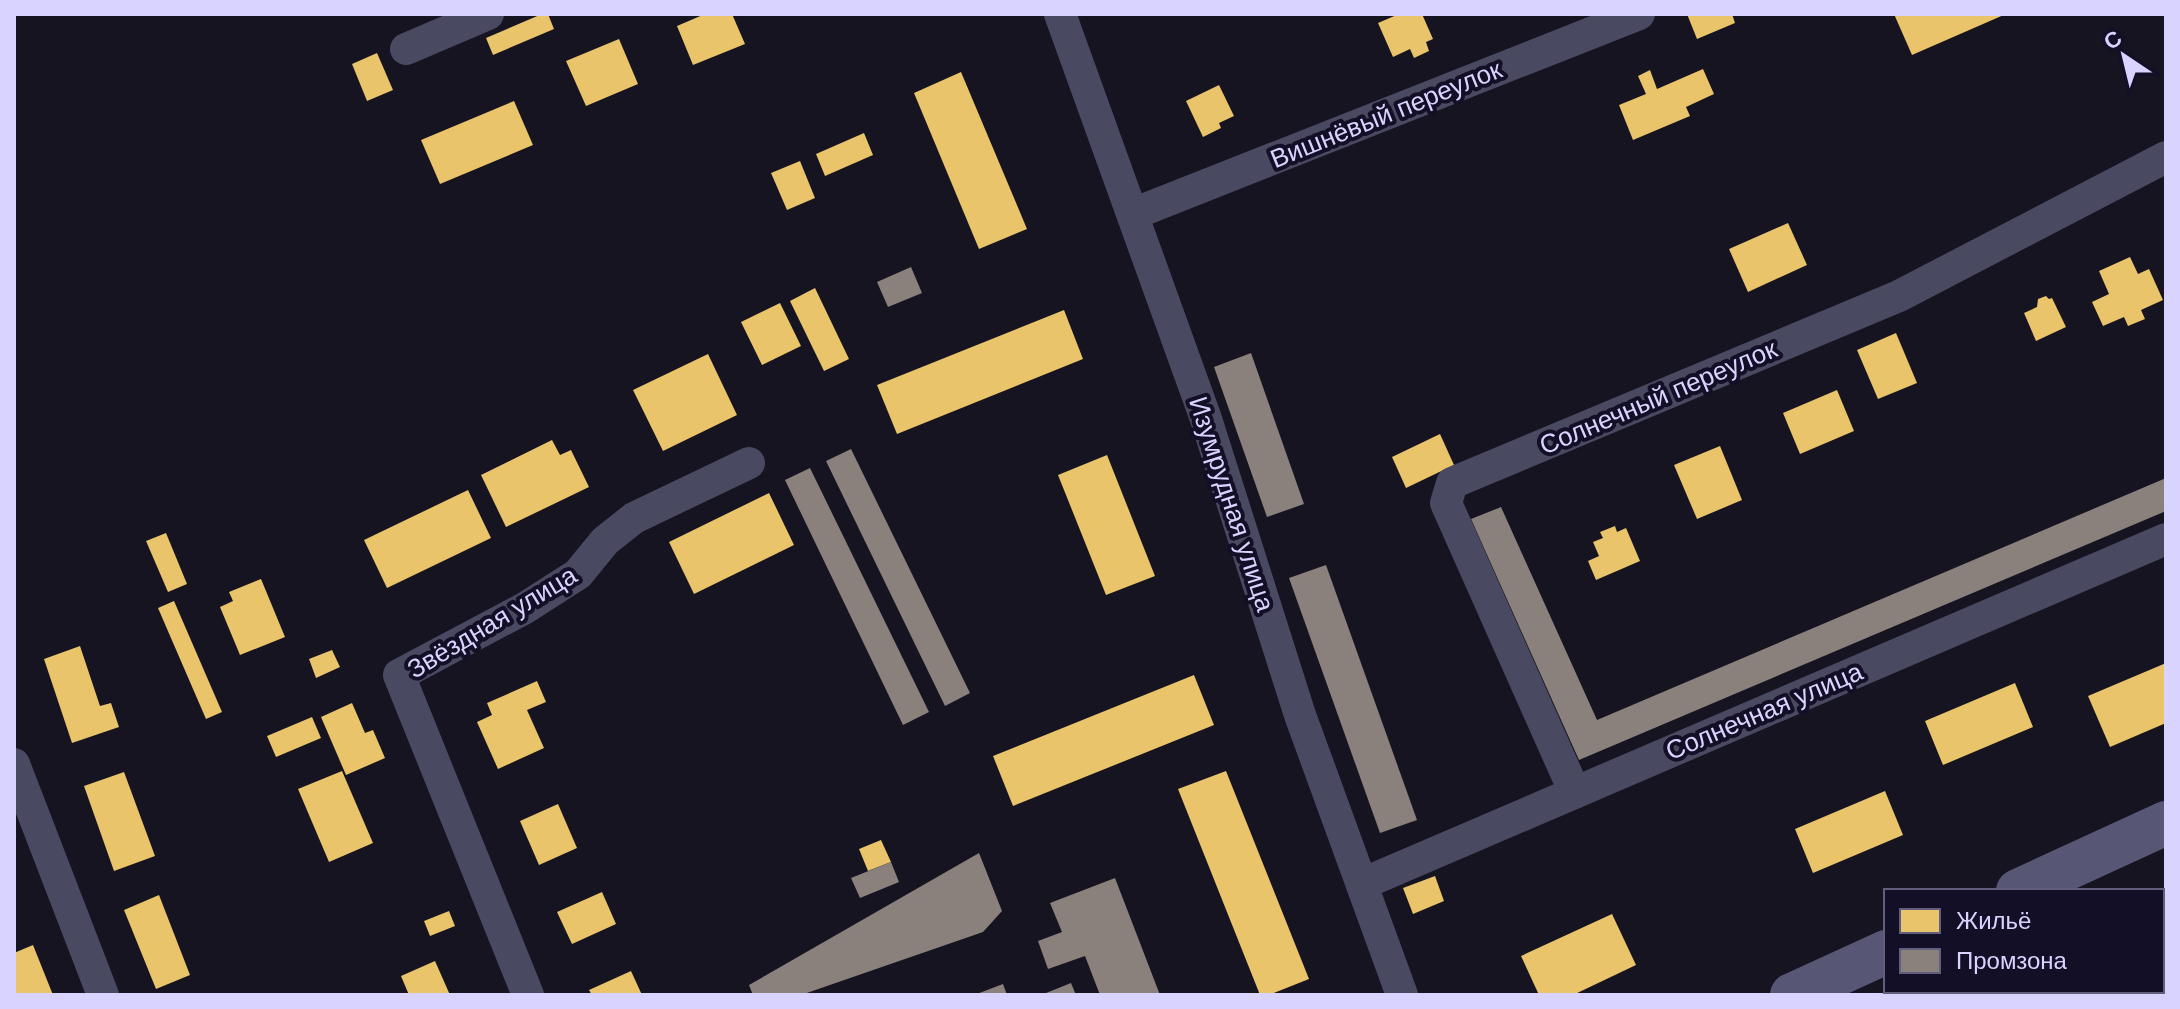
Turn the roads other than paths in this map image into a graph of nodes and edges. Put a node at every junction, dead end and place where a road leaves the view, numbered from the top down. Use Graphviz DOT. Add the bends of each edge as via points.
graph roads {
  1 [pos="488,14"];
  2 [pos="1060,14"];
  3 [pos="1639,14"];
  4 [pos="406,49"];
  5 [pos="2166,157"];
  6 [pos="1133,214"];
  7 [pos="749,463"];
  8 [pos="2166,539"];
  9 [pos="14,764"];
  10 [pos="1575,793"];
  11 [pos="2166,823"];
  12 [pos="1362,884"];
  13 [pos="2022,889"];
  14 [pos="1884,953"];
  15 [pos="103,995"];
  16 [pos="528,995"];
  17 [pos="1402,995"];
  18 [pos="1792,995"];
  1 -- 4 [label="street"];
  2 -- 6 [label="street, Изумрудная улица"];
  3 -- 6 [label="street, Вишнёвый переулок"];
  5 -- 10 [label="street, Солнечный переулок" via="1899,296 1452,483 1446,503"];
  6 -- 12 [label="street, Изумрудная улица" via="1206,419 1300,715"];
  7 -- 16 [label="street, Звёздная улица" via="634,518 605,541 578,574 399,675"];
  8 -- 10 [label="street, Солнечная улица"];
  9 -- 15 [label="street"];
  10 -- 12 [label="street, Солнечная улица"];
  11 -- 13 [label="street"];
  12 -- 17 [label="street, Изумрудная улица"];
  14 -- 18 [label="street"];
}
